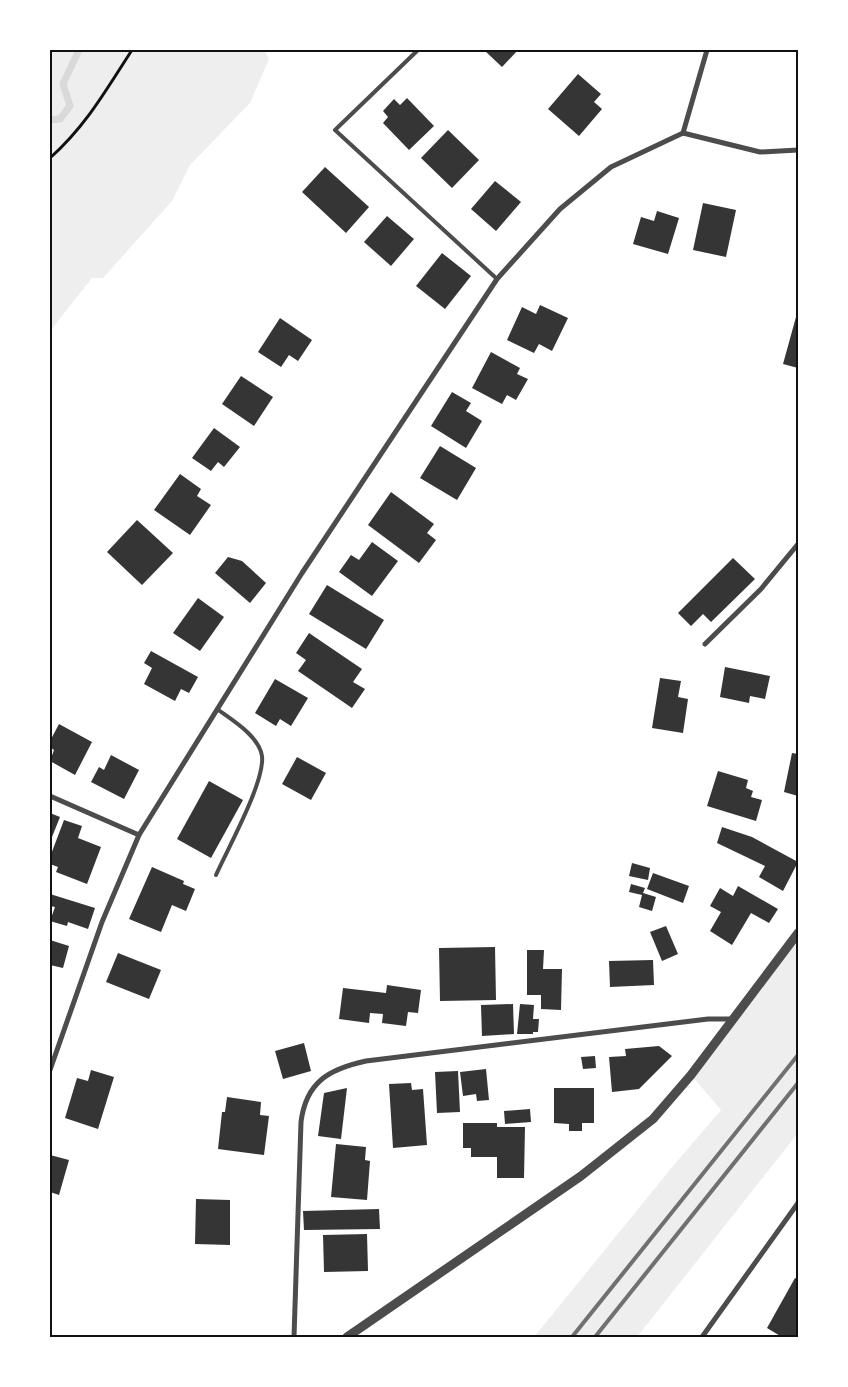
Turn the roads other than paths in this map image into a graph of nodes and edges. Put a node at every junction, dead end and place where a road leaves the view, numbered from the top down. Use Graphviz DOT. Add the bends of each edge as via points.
graph roads {
  1 [pos="418,50"];
  2 [pos="707,50"];
  3 [pos="683,133"];
  4 [pos="798,150"];
  5 [pos="497,279"];
  6 [pos="798,544"];
  7 [pos="705,644"];
  8 [pos="217,709"];
  9 [pos="50,796"];
  10 [pos="139,835"];
  11 [pos="216,875"];
  12 [pos="798,933"];
  13 [pos="731,1019"];
  14 [pos="50,1070"];
  15 [pos="798,1203"];
  16 [pos="294,1337"];
  17 [pos="346,1337"];
  18 [pos="702,1337"];
  1 -- 5 [label="lane" via="336,130"];
  2 -- 3 [label="street"];
  3 -- 4 [label="street" via="760,152"];
  3 -- 5 [label="street" via="611,168 560,210"];
  5 -- 8 [label="street" via="302,573"];
  6 -- 7 [label="street" via="761,589"];
  8 -- 10 [label="street"];
  8 -- 11 [label="lane" via="248,731 262,754 261,775"];
  9 -- 10 [label="street"];
  10 -- 14 [label="street" via="102,922"];
  12 -- 13 [label="street"];
  13 -- 16 [label="street" via="708,1019 366,1061 339,1069 316,1083 305,1102 301,1122"];
  13 -- 17 [label="street" via="668,1103 635,1135 581,1176"];
  15 -- 18 [label="street"];
}
